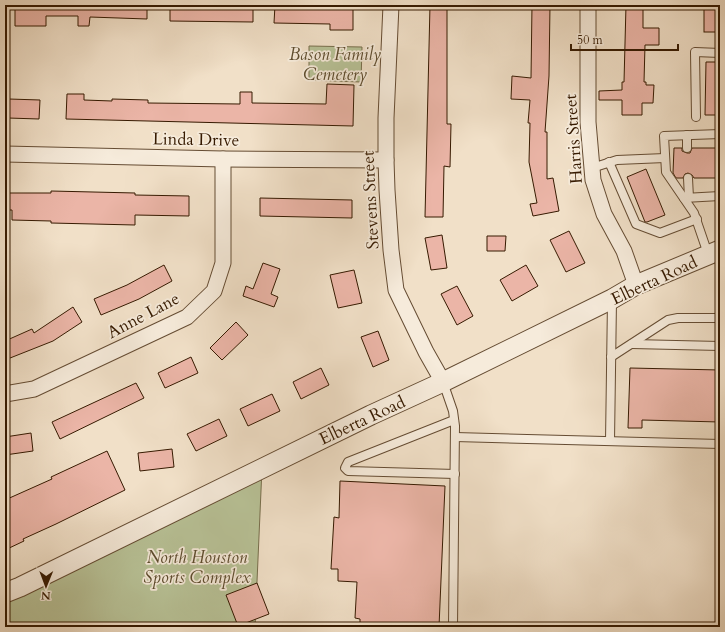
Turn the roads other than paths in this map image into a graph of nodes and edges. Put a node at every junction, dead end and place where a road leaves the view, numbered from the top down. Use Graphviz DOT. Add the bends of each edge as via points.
graph roads {
  1 [pos="391,5"];
  2 [pos="588,5"];
  3 [pos="720,53"];
  4 [pos="696,117"];
  5 [pos="720,134"];
  6 [pos="687,135"];
  7 [pos="687,148"];
  8 [pos="5,154"];
  9 [pos="665,158"];
  10 [pos="223,159"];
  11 [pos="386,160"];
  12 [pos="610,162"];
  13 [pos="592,168"];
  14 [pos="688,178"];
  15 [pos="720,196"];
  16 [pos="687,198"];
  17 [pos="696,219"];
  18 [pos="714,252"];
  19 [pos="636,285"];
  20 [pos="612,299"];
  21 [pos="720,318"];
  22 [pos="632,344"];
  23 [pos="720,346"];
  24 [pos="611,357"];
  25 [pos="443,382"];
  26 [pos="5,394"];
  27 [pos="454,420"];
  28 [pos="455,437"];
  29 [pos="610,441"];
  30 [pos="720,444"];
  31 [pos="455,474"];
  32 [pos="5,593"];
  33 [pos="453,627"];
  1 -- 11 [label="street, Stevens Street"];
  2 -- 13 [label="street, Harris Street" via="588,122"];
  3 -- 4 [label="lane" via="695,52"];
  5 -- 6 [label="lane"];
  6 -- 7 [label="lane"];
  6 -- 9 [label="lane" via="664,136"];
  8 -- 10 [label="street, Linda Drive"];
  9 -- 12 [label="lane"];
  9 -- 16 [label="lane" via="666,172"];
  10 -- 11 [label="street, Linda Drive"];
  10 -- 26 [label="street, Anne Lane" via="223,263 214,291 187,317 34,389"];
  11 -- 25 [label="street, Stevens Street" via="396,290"];
  12 -- 13 [label="lane"];
  12 -- 17 [label="lane" via="636,224 660,233"];
  13 -- 19 [label="street, Harris Street" via="592,180 604,214 624,251"];
  14 -- 16 [label="lane"];
  15 -- 16 [label="lane"];
  16 -- 17 [label="lane"];
  17 -- 18 [label="lane"];
  18 -- 19 [label="street, Elberta Road"];
  19 -- 20 [label="street, Elberta Road"];
  20 -- 24 [label="lane"];
  20 -- 25 [label="street, Elberta Road"];
  21 -- 22 [label="lane" via="668,320"];
  22 -- 23 [label="lane"];
  22 -- 24 [label="lane"];
  24 -- 29 [label="lane"];
  25 -- 27 [label="lane"];
  25 -- 32 [label="street, Elberta Road"];
  27 -- 28 [label="lane"];
  27 -- 31 [label="lane" via="348,462 345,468 348,471"];
  28 -- 29 [label="lane"];
  28 -- 31 [label="lane"];
  29 -- 30 [label="lane"];
  31 -- 33 [label="lane"];
}
